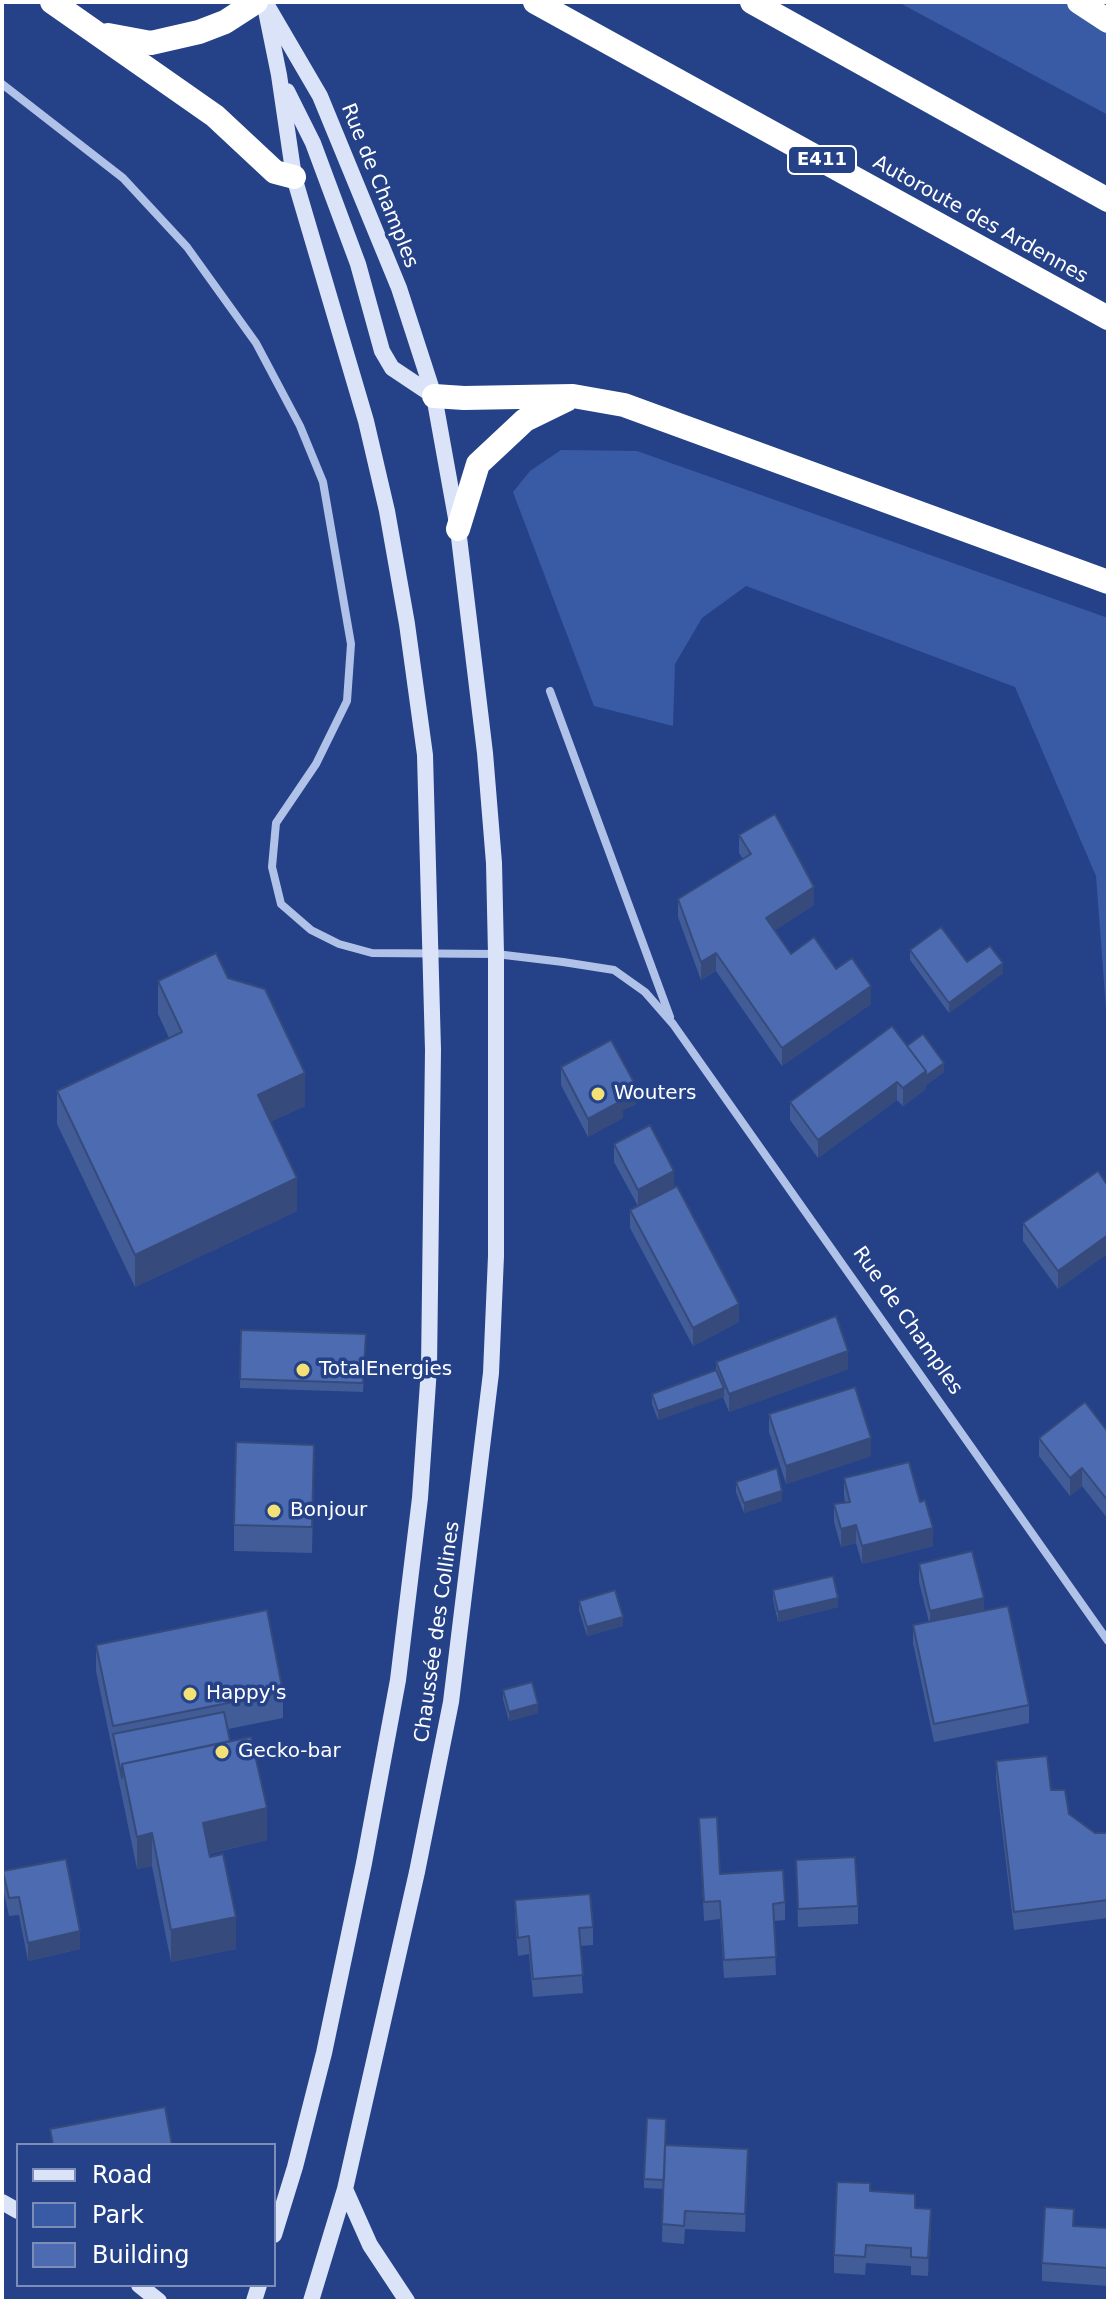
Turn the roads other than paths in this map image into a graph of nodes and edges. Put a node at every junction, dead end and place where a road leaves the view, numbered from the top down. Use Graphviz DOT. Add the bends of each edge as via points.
graph roads {
  1 [pos="52,2"];
  2 [pos="256,2"];
  3 [pos="264,2"];
  4 [pos="535,2"];
  5 [pos="752,2"];
  6 [pos="1079,2"];
  7 [pos="1108,21"];
  8 [pos="100,34"];
  9 [pos="279,75"];
  10 [pos="2,84"];
  11 [pos="294,177"];
  12 [pos="1108,200"];
  13 [pos="1108,318"];
  14 [pos="434,396"];
  15 [pos="573,396"];
  16 [pos="458,529"];
  17 [pos="1108,582"];
  18 [pos="550,691"];
  19 [pos="431,954"];
  20 [pos="496,954"];
  21 [pos="673,1024"];
  22 [pos="1108,1641"];
  23 [pos="295,2167"];
  24 [pos="345,2189"];
  25 [pos="276,2193"];
  26 [pos="276,2229"];
  27 [pos="142,2287"];
  28 [pos="159,2301"];
  29 [pos="311,2301"];
  30 [pos="407,2301"];
  1 -- 8 [label="highway"];
  2 -- 8 [label="highway" via="225,22 151,43"];
  3 -- 9 [label="main road"];
  3 -- 14 [label="main road, Rue de Champles" via="320,96 399,288"];
  4 -- 13 [label="highway, Autoroute des Ardennes / E411"];
  5 -- 12 [label="highway"];
  6 -- 7 [label="highway"];
  8 -- 11 [label="highway" via="215,116 275,172"];
  9 -- 11 [label="main road, Chaussée des Collines"];
  9 -- 14 [label="main road" via="313,143 358,264 382,351 392,368"];
  10 -- 19 [label="street" via="123,178 187,247 256,343 300,426 323,482 351,644 347,701 316,764 276,823 272,867 281,904 311,930 339,944 372,953"];
  11 -- 19 [label="main road, Chaussée des Collines" via="366,421 407,624 425,755"];
  14 -- 15 [label="highway"];
  14 -- 16 [label="main road, Rue de Champles"];
  15 -- 16 [label="highway" via="525,420 478,464"];
  15 -- 17 [label="highway" via="624,405"];
  16 -- 20 [label="main road, Chaussée des Collines" via="485,753"];
  18 -- 21 [label="street, Rue de Champles"];
  19 -- 20 [label="street, Rue de Champles"];
  19 -- 23 [label="main road, Chaussée des Collines" via="429,1368 420,1498 398,1680 370,1832"];
  20 -- 21 [label="street, Rue de Champles" via="614,970 645,992"];
  20 -- 24 [label="main road, Chaussée des Collines" via="496,1256 491,1373 474,1525 451,1702"];
  21 -- 22 [label="street, Rue de Champles"];
  23 -- 25 [label="main road"];
  23 -- 26 [label="main road, Chaussée des Collines"];
  24 -- 29 [label="main road, Chaussée des Collines"];
  24 -- 30 [label="main road" via="370,2245"];
  27 -- 28 [label="main road"];
}
